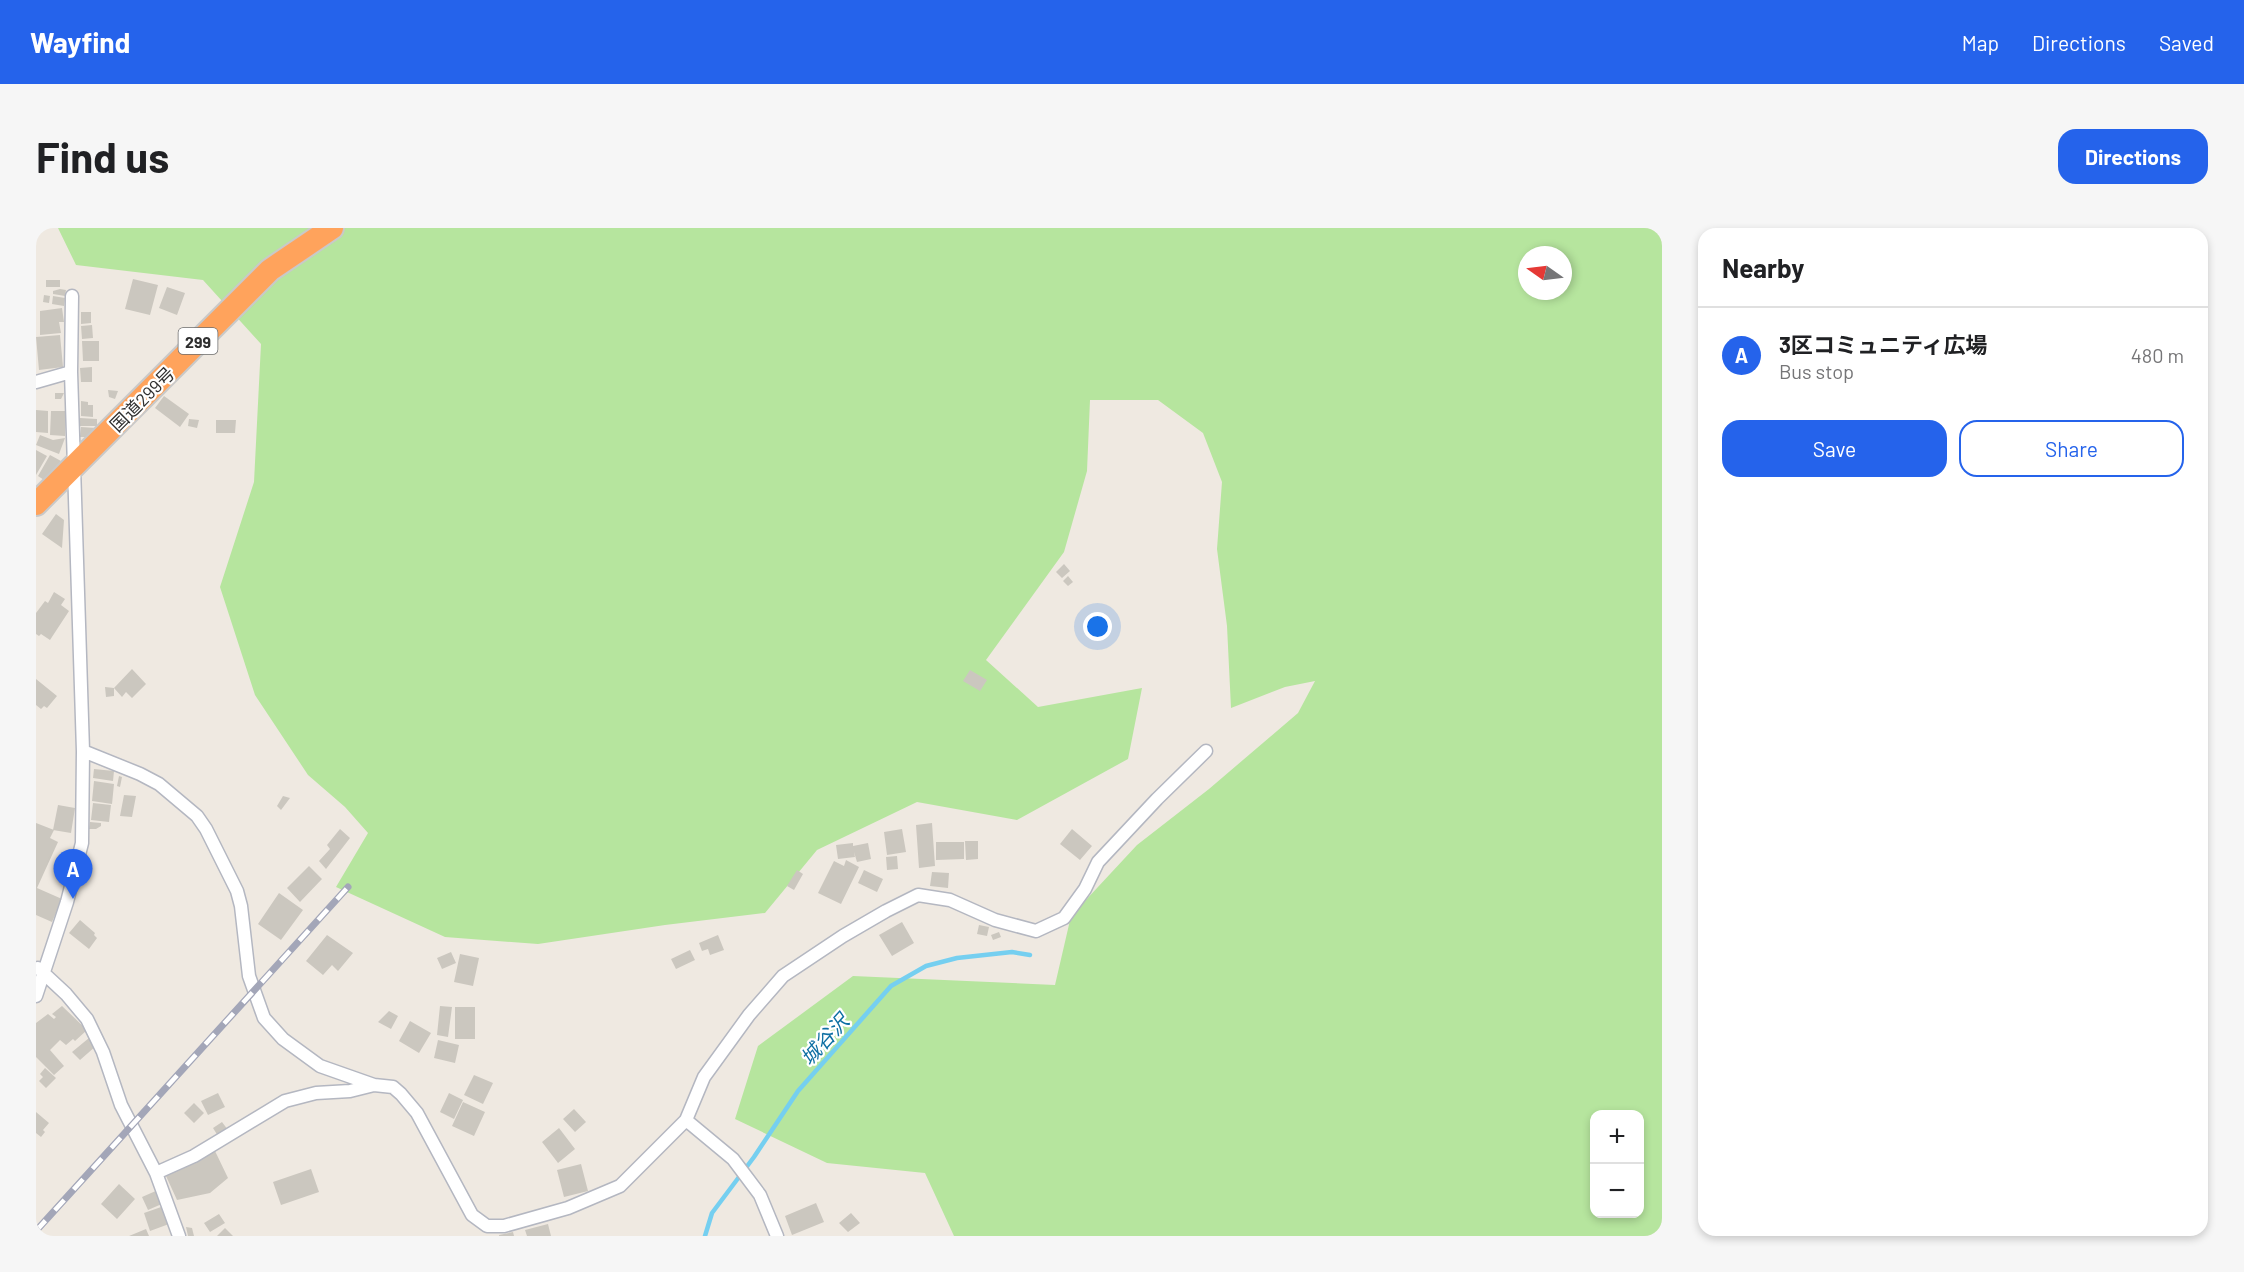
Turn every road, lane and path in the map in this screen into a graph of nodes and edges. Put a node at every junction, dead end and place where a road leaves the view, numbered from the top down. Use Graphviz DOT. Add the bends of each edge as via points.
graph roads {
  1 [pos="332,228"];
  2 [pos="72,296"];
  3 [pos="71,372"];
  4 [pos="36,382"];
  5 [pos="75,466"];
  6 [pos="36,504"];
  7 [pos="83,751"];
  8 [pos="1206,751"];
  9 [pos="40,969"];
  10 [pos="36,996"];
  11 [pos="374,1085"];
  12 [pos="689,1122"];
  13 [pos="156,1173"];
  14 [pos="179,1236"];
  15 [pos="777,1236"];
  1 -- 5 [label="highway, 国道299号 / 299" via="270,270"];
  2 -- 3 [label="street"];
  3 -- 4 [label="street"];
  3 -- 5 [label="street"];
  5 -- 6 [label="highway, 国道299号 / 299"];
  5 -- 7 [label="street"];
  7 -- 9 [label="street" via="82,843 67,902"];
  7 -- 11 [label="street" via="159,784 197,816 237,891 249,976 264,1018 283,1039 320,1066"];
  8 -- 12 [label="street" via="1098,862 1064,918 1036,931 995,920 950,900 918,896 843,936 783,976 704,1077"];
  9 -- 10 [label="street"];
  9 -- 13 [label="street" via="87,1019 122,1105"];
  11 -- 12 [label="street" via="393,1087 410,1103 472,1215 487,1226 511,1224 568,1208 620,1186"];
  11 -- 13 [label="street" via="285,1101 194,1156"];
  12 -- 15 [label="street" via="733,1159 760,1195"];
  13 -- 14 [label="street"];
}
